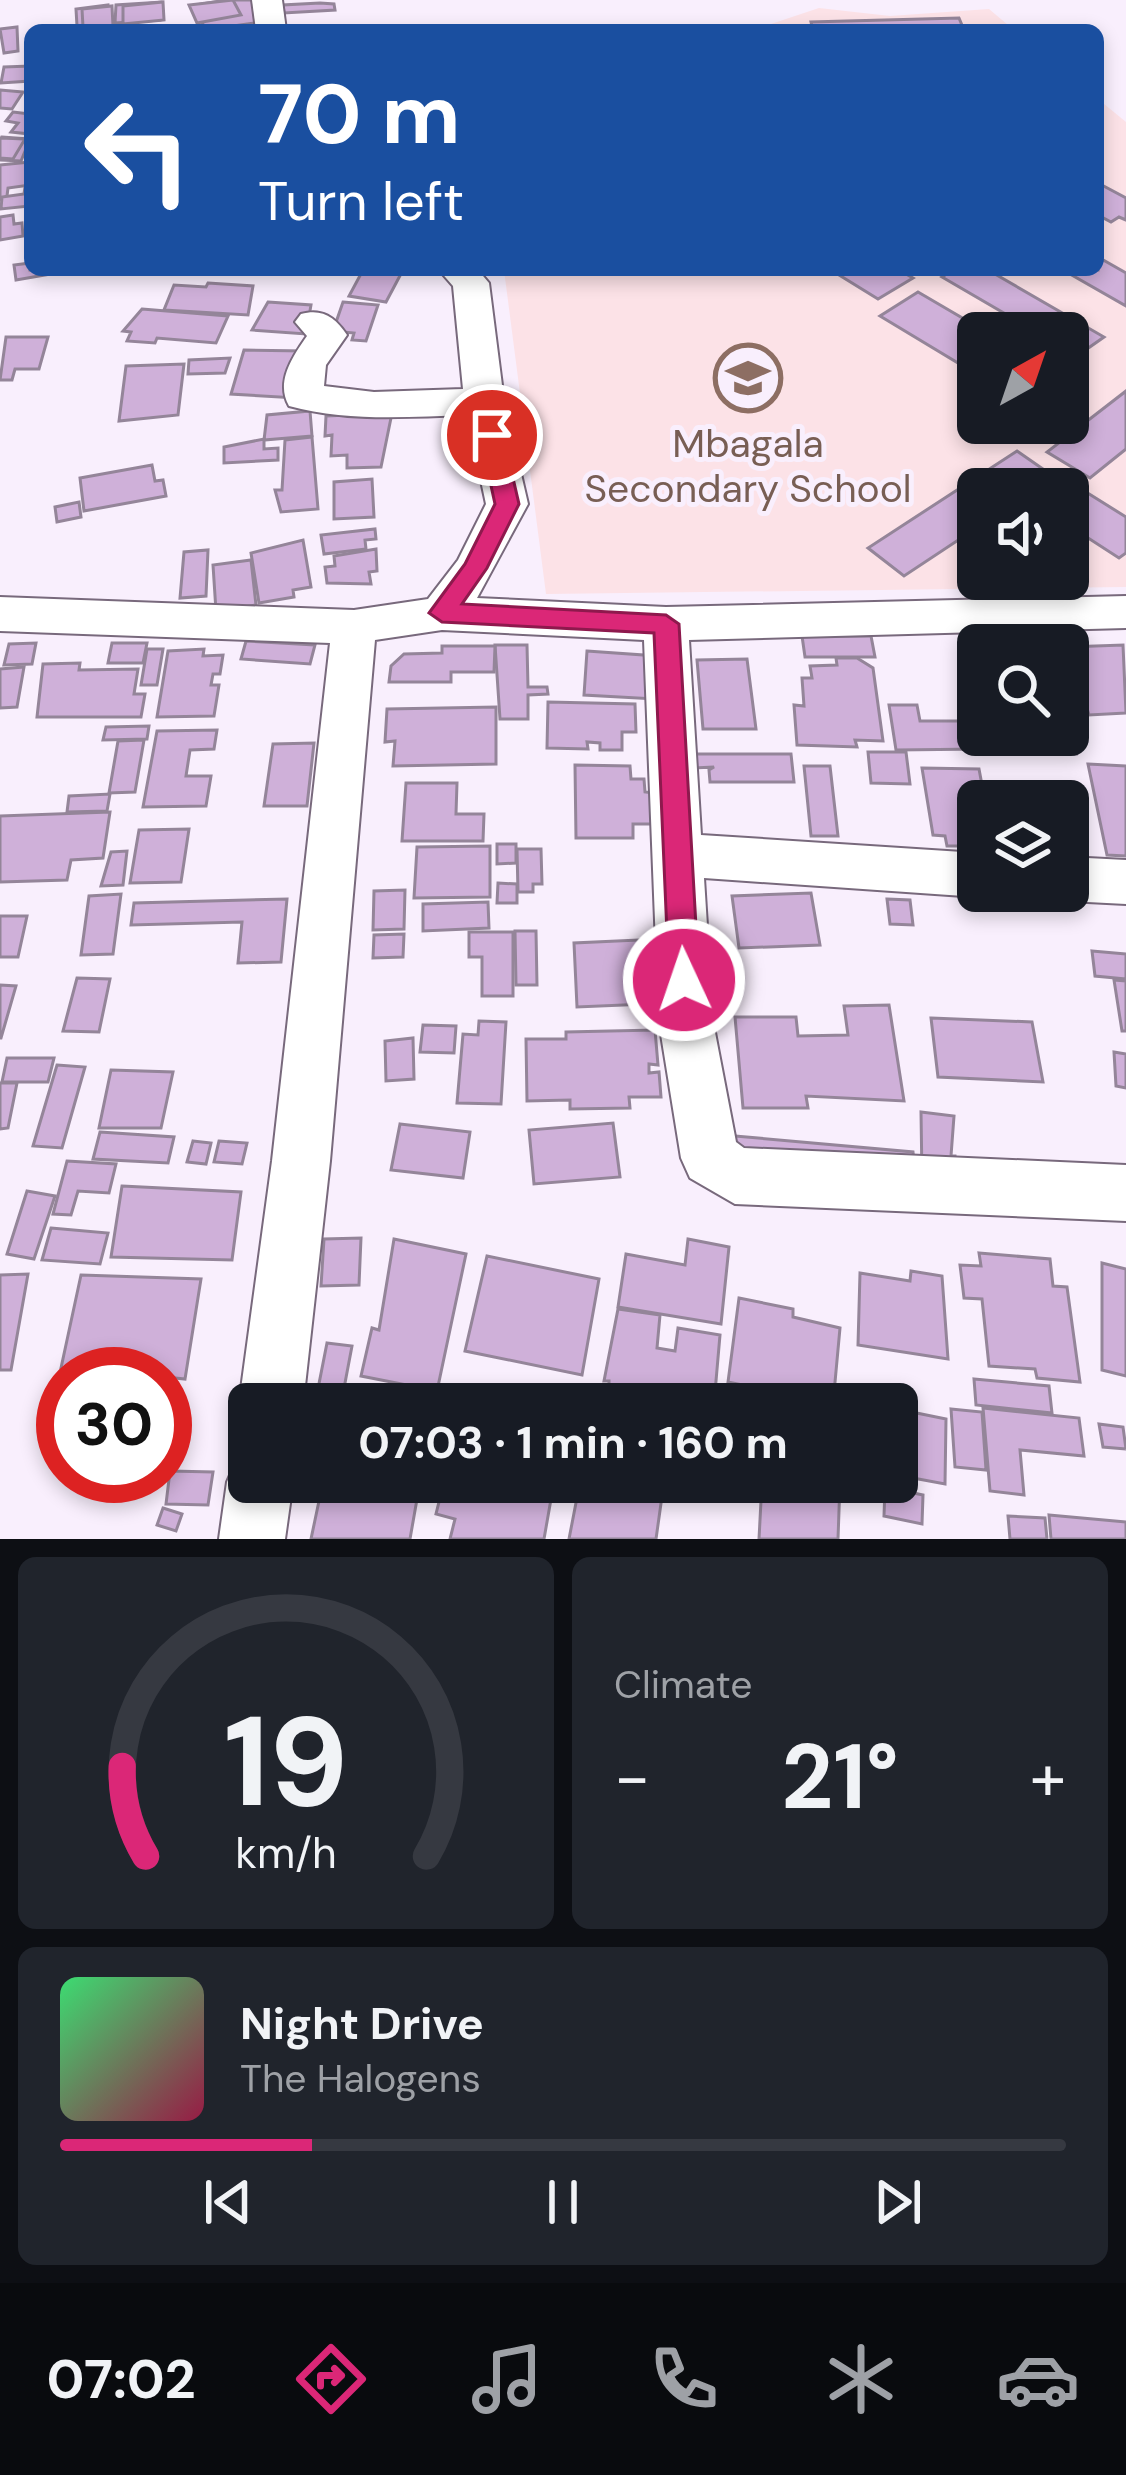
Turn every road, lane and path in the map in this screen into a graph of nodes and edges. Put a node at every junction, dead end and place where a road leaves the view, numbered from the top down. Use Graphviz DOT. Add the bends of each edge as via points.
graph roads {
  1 [pos="463,276"];
  2 [pos="314,322"];
  3 [pos="484,401"];
  4 [pos="1126,612"];
  5 [pos="442,613"];
  6 [pos="0,614"];
  7 [pos="666,624"];
  8 [pos="354,627"];
  9 [pos="677,855"];
  10 [pos="957,874"];
  11 [pos="1089,880"];
  12 [pos="1126,882"];
  13 [pos="1126,1193"];
  14 [pos="274,1383"];
  15 [pos="257,1503"];
  16 [pos="252,1539"];
  1 -- 3 [label="street" via="471,283"];
  2 -- 3 [label="street" via="328,335 307,364 303,397"];
  3 -- 5 [label="street" via="507,504"];
  4 -- 7 [label="street"];
  5 -- 7 [label="street"];
  5 -- 8 [label="street"];
  6 -- 8 [label="street"];
  7 -- 9 [label="street"];
  8 -- 14 [label="street"];
  9 -- 10 [label="street"];
  9 -- 13 [label="street" via="686,1022 710,1158 735,1176"];
  11 -- 12 [label="street"];
  15 -- 16 [label="street"];
}
